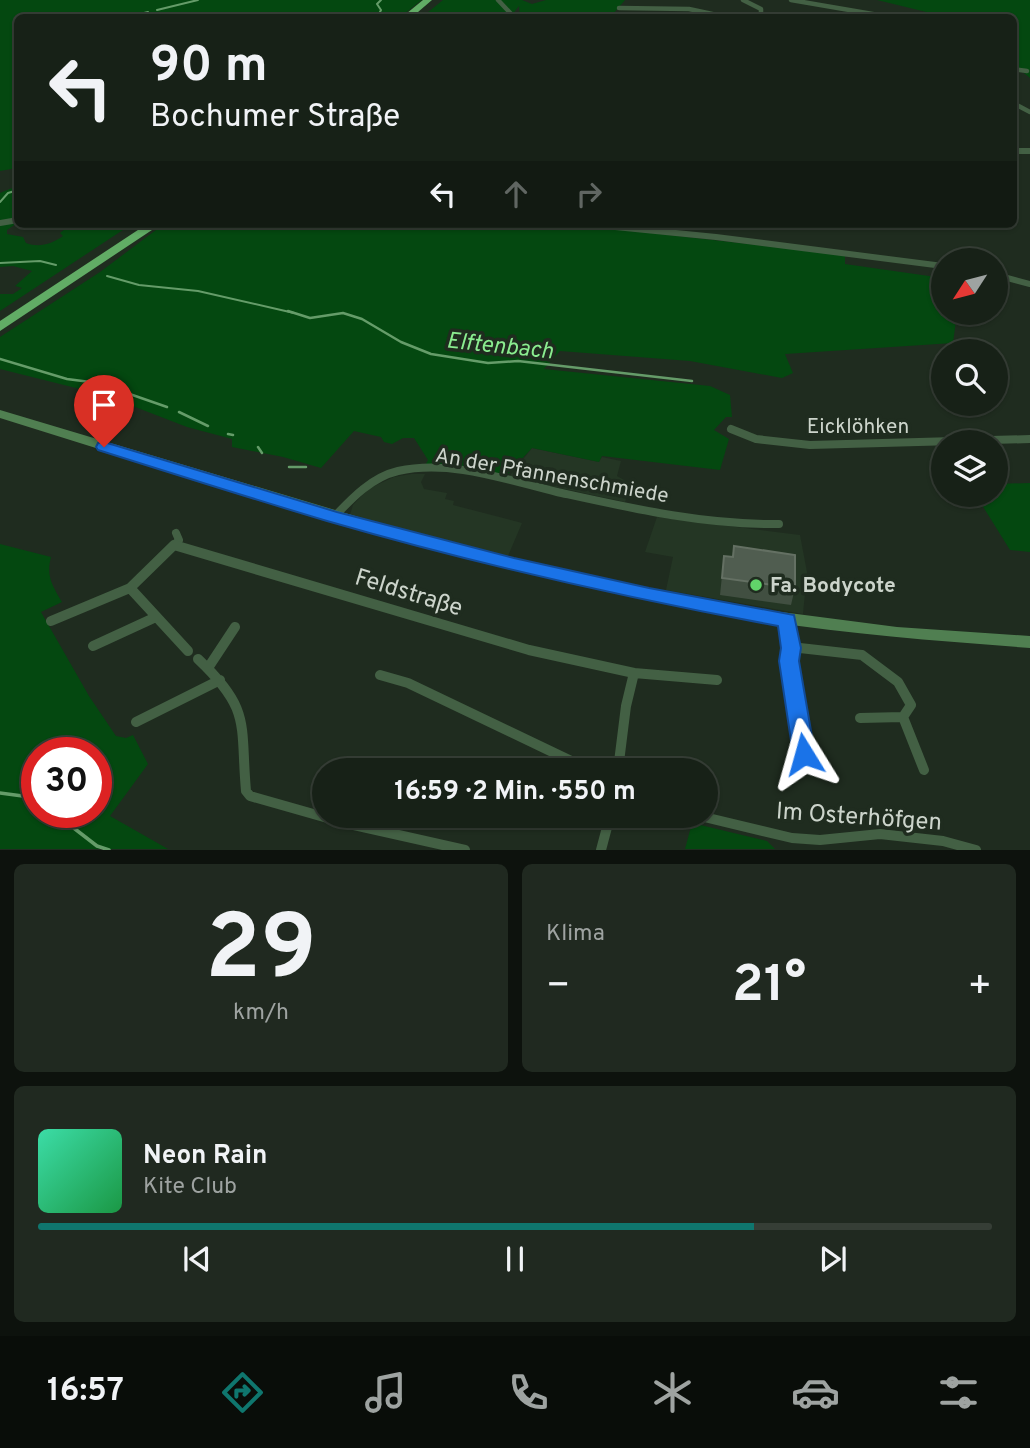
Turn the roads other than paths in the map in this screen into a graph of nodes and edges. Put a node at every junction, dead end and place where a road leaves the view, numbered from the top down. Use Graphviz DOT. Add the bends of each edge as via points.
graph roads {
  1 [pos="428,0"];
  2 [pos="437,0"];
  3 [pos="498,0"];
  4 [pos="743,0"];
  5 [pos="792,0"];
  6 [pos="680,1"];
  7 [pos="619,8"];
  8 [pos="689,9"];
  9 [pos="410,14"];
  10 [pos="420,14"];
  11 [pos="425,14"];
  12 [pos="511,14"];
  13 [pos="712,14"];
  14 [pos="759,14"];
  15 [pos="873,14"];
  16 [pos="1017,70"];
  17 [pos="1027,71"];
  18 [pos="135,228"];
  19 [pos="149,228"];
  20 [pos="625,228"];
  21 [pos="931,264"];
  22 [pos="1008,278"];
  23 [pos="1030,284"];
  24 [pos="0,317"];
  25 [pos="0,327"];
  26 [pos="0,415"];
  27 [pos="731,429"];
  28 [pos="1030,439"];
  29 [pos="334,517"];
  30 [pos="779,524"];
  31 [pos="176,533"];
  32 [pos="174,545"];
  33 [pos="130,588"];
  34 [pos="156,617"];
  35 [pos="51,621"];
  36 [pos="788,621"];
  37 [pos="235,627"];
  38 [pos="1030,642"];
  39 [pos="93,646"];
  40 [pos="791,648"];
  41 [pos="188,651"];
  42 [pos="198,659"];
  43 [pos="208,668"];
  44 [pos="634,673"];
  45 [pos="380,675"];
  46 [pos="220,680"];
  47 [pos="717,680"];
  48 [pos="903,717"];
  49 [pos="860,718"];
  50 [pos="136,722"];
  51 [pos="565,758"];
  52 [pos="620,758"];
  53 [pos="805,765"];
  54 [pos="925,770"];
  55 [pos="718,822"];
  56 [pos="607,828"];
  57 [pos="790,844"];
  58 [pos="465,849"];
  59 [pos="601,849"];
  60 [pos="976,849"];
  1 -- 9 [label="highway"];
  2 -- 10 [label="highway"];
  2 -- 11 [label="highway"];
  3 -- 12 [label="street"];
  4 -- 14 [label="street" via="761,9"];
  5 -- 15 [label="street"];
  6 -- 8 [label="street"];
  7 -- 8 [label="street"];
  8 -- 13 [label="street"];
  16 -- 17 [label="street"];
  18 -- 24 [label="highway"];
  19 -- 25 [label="highway"];
  20 -- 21 [label="street"];
  22 -- 23 [label="street"];
  26 -- 29 [label="main road"];
  27 -- 28 [label="street, Eicklöhken" via="756,439 810,445"];
  29 -- 30 [label="street, An der Pfannenschmiede" via="376,479 421,469 483,476 693,518 755,526"];
  29 -- 36 [label="main road" via="615,588"];
  31 -- 32 [label="street" via="179,540"];
  32 -- 33 [label="street"];
  32 -- 44 [label="street, Feldstraße" via="529,650"];
  33 -- 34 [label="street"];
  33 -- 35 [label="street"];
  34 -- 39 [label="street"];
  34 -- 41 [label="street"];
  36 -- 38 [label="main road"];
  36 -- 40 [label="street"];
  37 -- 43 [label="street"];
  40 -- 48 [label="street" via="855,652 869,659 905,691 911,705"];
  40 -- 53 [label="street" via="789,661"];
  42 -- 43 [label="street"];
  43 -- 46 [label="street"];
  44 -- 47 [label="street, Feldstraße"];
  44 -- 52 [label="street"];
  45 -- 51 [label="street" via="408,682"];
  46 -- 50 [label="street"];
  46 -- 58 [label="street" via="242,718 244,776 250,796"];
  48 -- 49 [label="street"];
  48 -- 54 [label="street"];
  55 -- 57 [label="street, Im Osterhöfgen"];
  56 -- 59 [label="street"];
  57 -- 60 [label="street, Im Osterhöfgen" via="880,834"];
}
